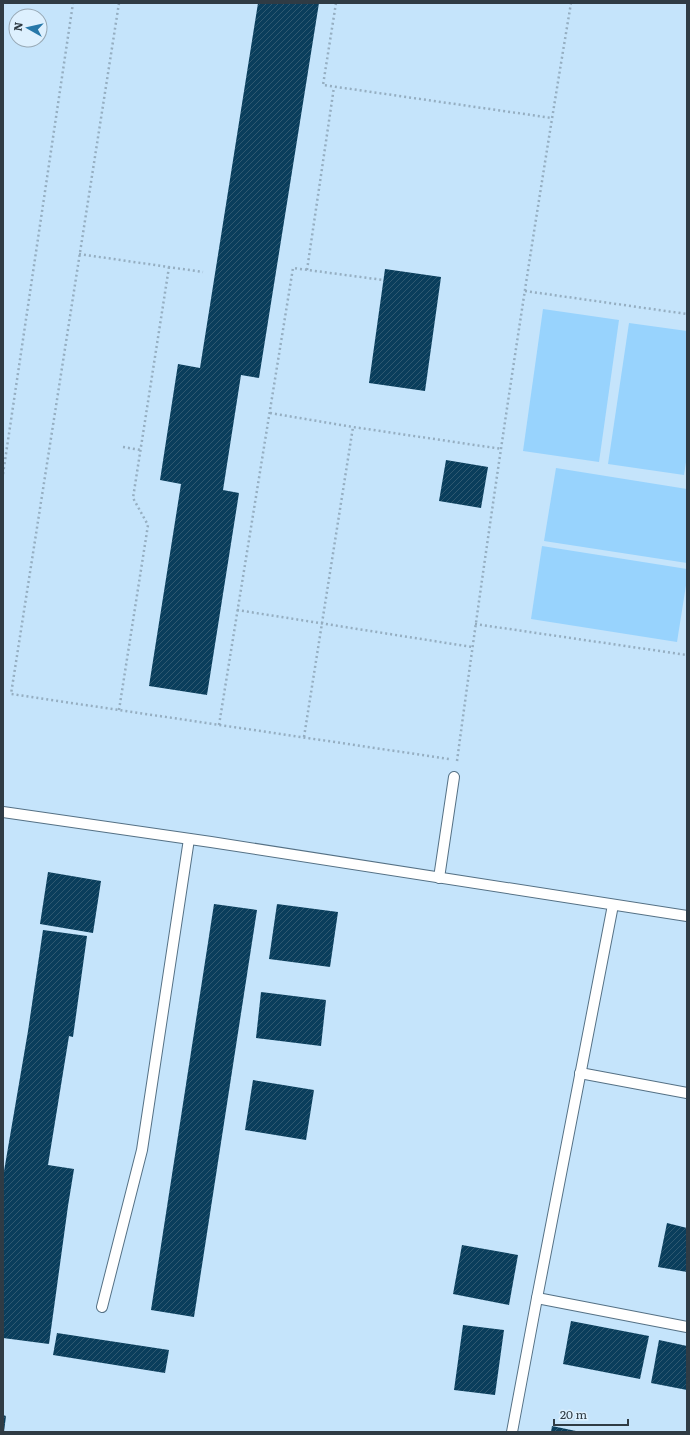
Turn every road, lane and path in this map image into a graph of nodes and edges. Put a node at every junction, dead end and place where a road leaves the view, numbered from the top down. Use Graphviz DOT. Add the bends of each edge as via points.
graph roads {
  1 [pos="73,3"];
  2 [pos="119,3"];
  3 [pos="336,3"];
  4 [pos="571,3"];
  5 [pos="334,87"];
  6 [pos="552,118"];
  7 [pos="80,254"];
  8 [pos="169,267"];
  9 [pos="307,270"];
  10 [pos="203,272"];
  11 [pos="383,280"];
  12 [pos="526,291"];
  13 [pos="687,314"];
  14 [pos="270,413"];
  15 [pos="353,427"];
  16 [pos="123,447"];
  17 [pos="502,449"];
  18 [pos="141,450"];
  19 [pos="3,474"];
  20 [pos="237,610"];
  21 [pos="322,624"];
  22 [pos="475,624"];
  23 [pos="472,647"];
  24 [pos="687,655"];
  25 [pos="119,710"];
  26 [pos="219,725"];
  27 [pos="304,737"];
  28 [pos="457,761"];
  29 [pos="454,777"];
  30 [pos="3,812"];
  31 [pos="189,840"];
  32 [pos="439,878"];
  33 [pos="613,905"];
  34 [pos="687,916"];
  35 [pos="580,1073"];
  36 [pos="687,1093"];
  37 [pos="537,1298"];
  38 [pos="102,1307"];
  39 [pos="687,1327"];
  40 [pos="512,1432"];
  1 -- 19 [label="path"];
  2 -- 7 [label="path"];
  3 -- 5 [label="path" via="323,85"];
  4 -- 6 [label="path"];
  5 -- 6 [label="path"];
  5 -- 9 [label="path"];
  6 -- 12 [label="path"];
  7 -- 8 [label="path"];
  7 -- 25 [label="path" via="11,694"];
  8 -- 10 [label="path"];
  8 -- 18 [label="path"];
  9 -- 11 [label="path"];
  9 -- 14 [label="path" via="293,268"];
  12 -- 13 [label="path"];
  12 -- 17 [label="path"];
  14 -- 15 [label="path"];
  14 -- 20 [label="path"];
  15 -- 17 [label="path"];
  15 -- 21 [label="path"];
  16 -- 18 [label="path"];
  17 -- 22 [label="path"];
  18 -- 25 [label="path" via="133,498 148,525"];
  20 -- 21 [label="path"];
  20 -- 26 [label="path"];
  21 -- 23 [label="path"];
  21 -- 27 [label="path"];
  22 -- 23 [label="path"];
  22 -- 24 [label="path"];
  23 -- 28 [label="path"];
  25 -- 26 [label="path"];
  26 -- 27 [label="path"];
  27 -- 28 [label="path"];
  28 -- 29 [label="path"];
  29 -- 32 [label="lane"];
  30 -- 31 [label="lane"];
  31 -- 32 [label="lane"];
  31 -- 38 [label="lane" via="142,1150"];
  32 -- 33 [label="lane"];
  33 -- 34 [label="lane"];
  33 -- 35 [label="lane"];
  35 -- 36 [label="lane"];
  35 -- 37 [label="lane"];
  37 -- 39 [label="lane"];
  37 -- 40 [label="lane"];
}
